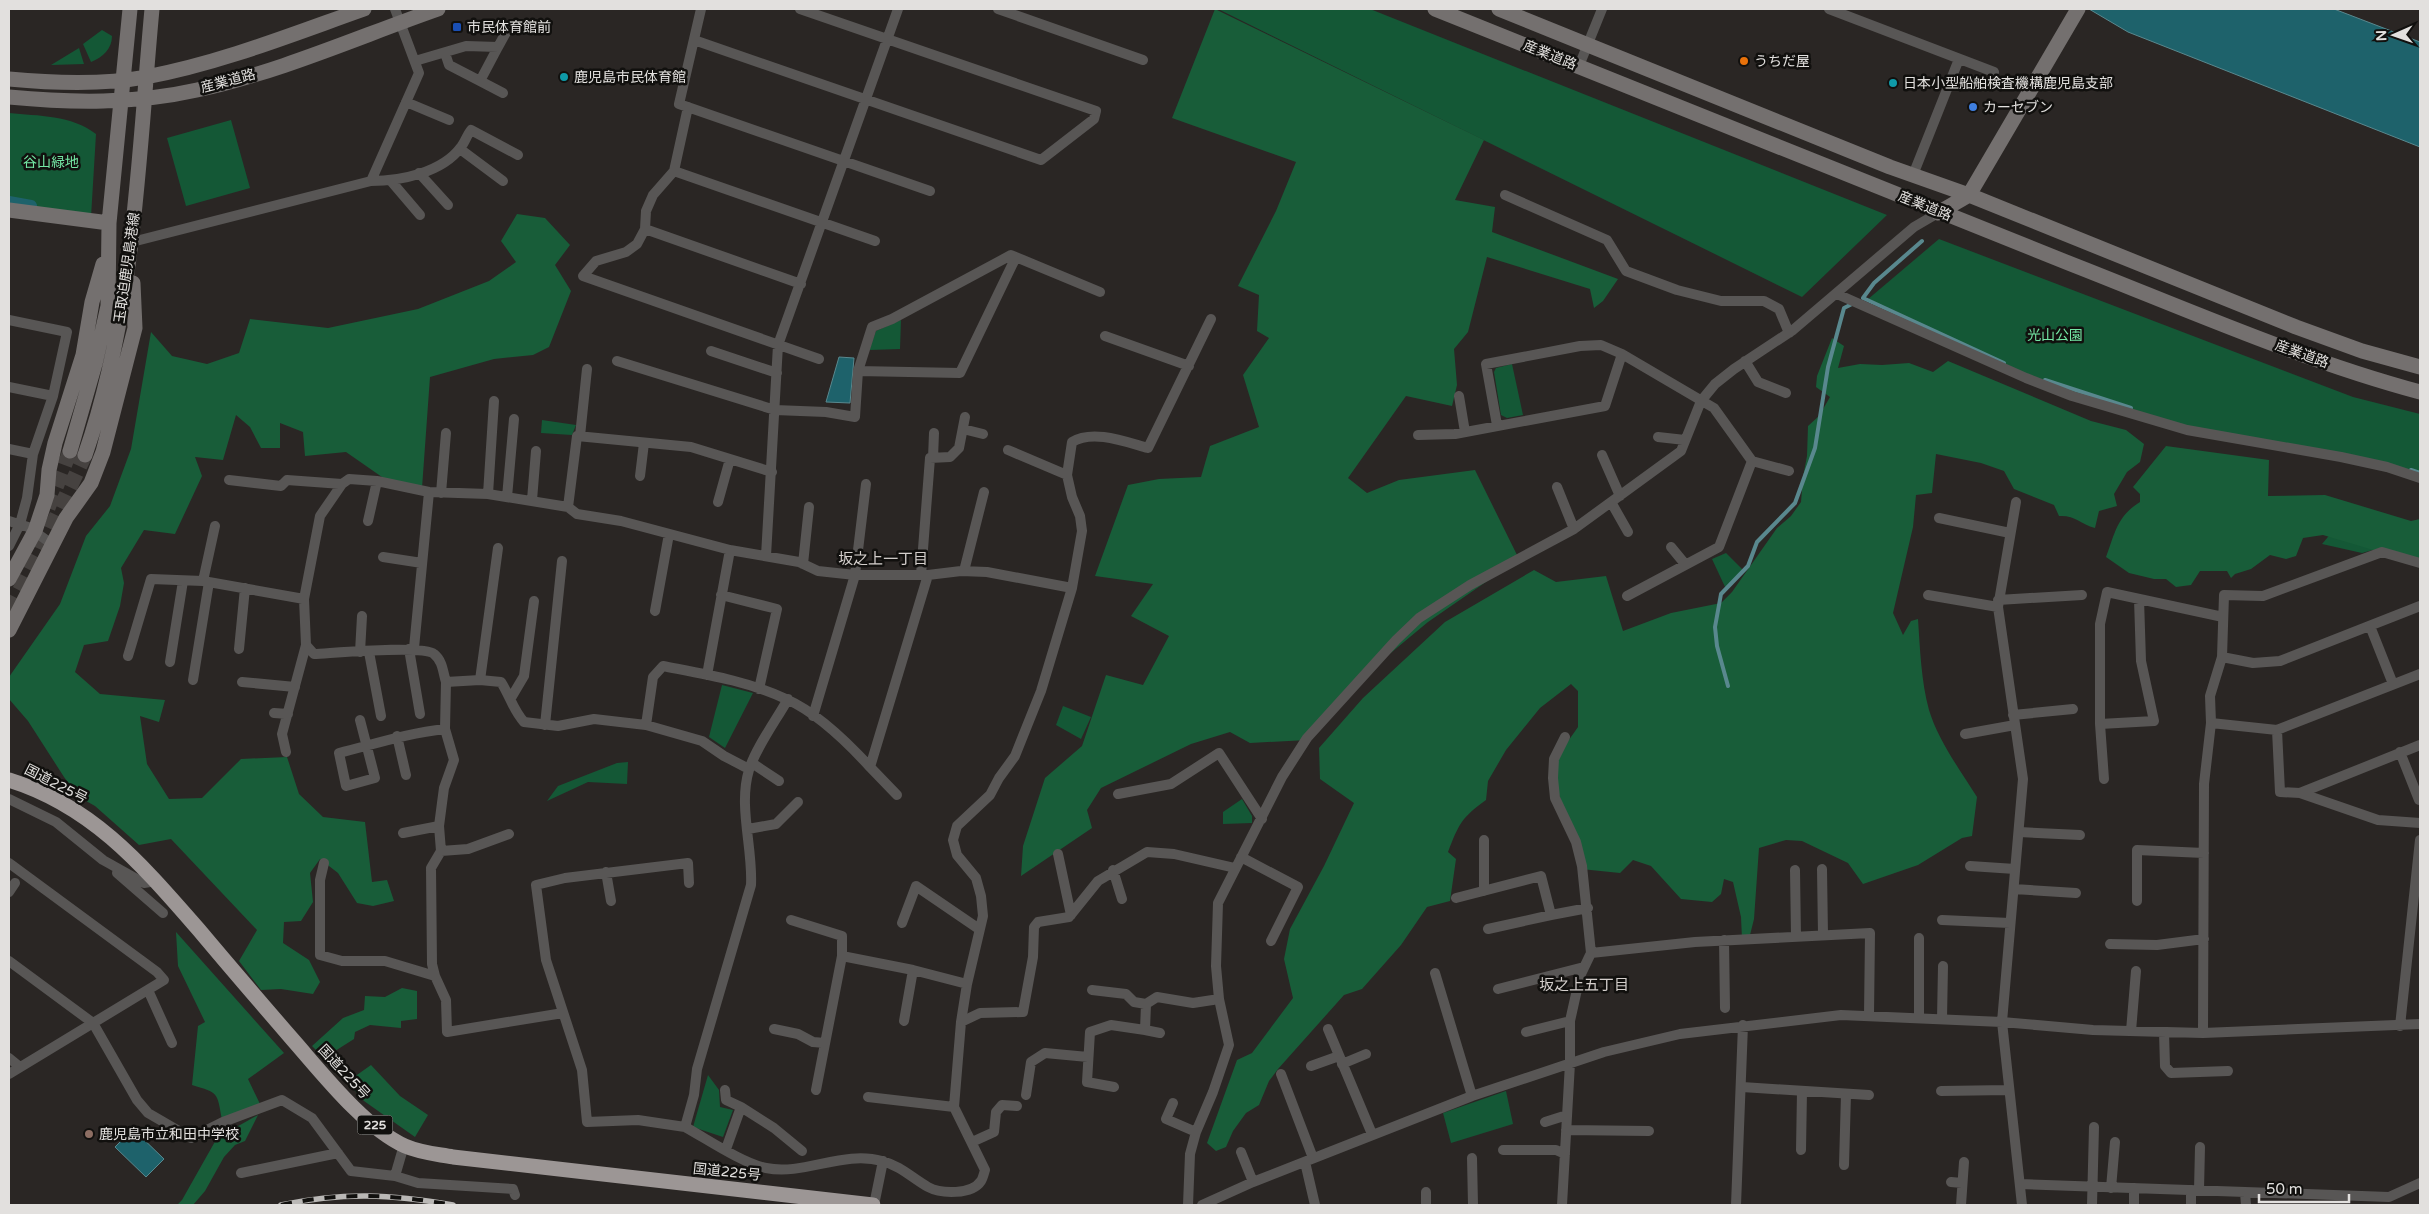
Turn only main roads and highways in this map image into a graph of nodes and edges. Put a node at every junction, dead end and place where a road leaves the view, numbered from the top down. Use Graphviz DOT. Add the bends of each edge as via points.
graph roads {
  1 [pos="130,9"];
  2 [pos="152,9"];
  3 [pos="364,9"];
  4 [pos="438,9"];
  5 [pos="1435,9"];
  6 [pos="1499,9"];
  7 [pos="2077,12"];
  8 [pos="398,16"];
  9 [pos="146,77"];
  10 [pos="9,79"];
  11 [pos="123,80"];
  12 [pos="9,97"];
  13 [pos="144,98"];
  14 [pos="121,100"];
  15 [pos="1969,194"];
  16 [pos="9,210"];
  17 [pos="1938,213"];
  18 [pos="109,223"];
  19 [pos="132,242"];
  20 [pos="108,251"];
  21 [pos="2420,367"];
  22 [pos="2420,392"];
  23 [pos="70,451"];
  24 [pos="85,455"];
  25 [pos="9,579"];
  26 [pos="9,630"];
  27 [pos="9,780"];
  28 [pos="874,1205"];
  1 -- 11 [label="main road, 玉取迫鹿児島港線"];
  2 -- 9 [label="main road, 玉取迫鹿児島港線"];
  3 -- 9 [label="main road, 産業道路" via="219,59"];
  4 -- 8 [label="main road, 産業道路"];
  5 -- 17 [label="main road, 産業道路"];
  6 -- 15 [label="main road, 産業道路" via="1913,175"];
  7 -- 15 [label="main road"];
  8 -- 13 [label="main road, 産業道路" via="274,69 197,90"];
  9 -- 11 [label="main road, 産業道路"];
  9 -- 13 [label="main road, 玉取迫鹿児島港線"];
  10 -- 11 [label="main road, 産業道路" via="56,82"];
  11 -- 14 [label="main road, 玉取迫鹿児島港線"];
  12 -- 14 [label="main road, 産業道路" via="59,102"];
  13 -- 14 [label="main road, 産業道路"];
  13 -- 19 [label="main road, 玉取迫鹿児島港線"];
  14 -- 18 [label="main road, 玉取迫鹿児島港線"];
  15 -- 17 [label="main road"];
  15 -- 21 [label="main road, 産業道路" via="2296,326 2362,351"];
  16 -- 18 [label="main road"];
  17 -- 22 [label="main road, 産業道路" via="2298,353"];
  18 -- 20 [label="main road, 玉取迫鹿児島港線"];
  19 -- 24 [label="main road, 玉取迫鹿児島港線" via="108,379"];
  19 -- 26 [label="main road" via="135,328 103,452 91,483 66,518"];
  20 -- 23 [label="main road, 玉取迫鹿児島港線" via="108,306 96,364"];
  20 -- 25 [label="main road" via="92,302 83,355 55,443 47,495 35,531"];
  27 -- 28 [label="highway, 国道225号 / 225" via="54,798 105,831 156,881 351,1104 404,1145 453,1157"];
}
